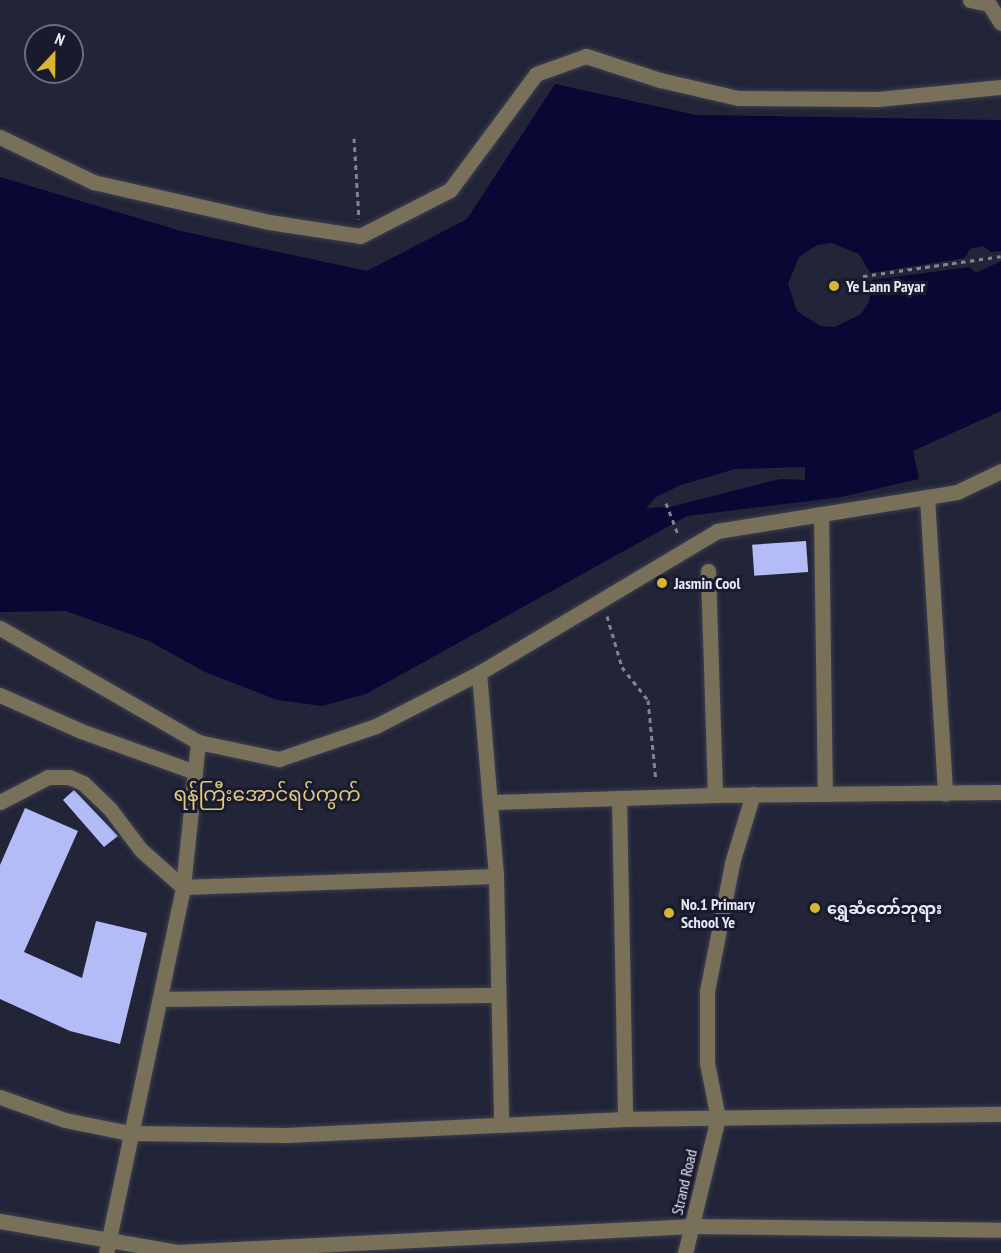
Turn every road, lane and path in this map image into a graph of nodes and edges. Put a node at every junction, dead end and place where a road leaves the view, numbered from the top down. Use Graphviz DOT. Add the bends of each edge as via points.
graph roads {
  1 [pos="970,0"];
  2 [pos="988,1"];
  3 [pos="1001,23"];
  4 [pos="1001,87"];
  5 [pos="0,137"];
  6 [pos="354,138"];
  7 [pos="360,236"];
  8 [pos="1001,256"];
  9 [pos="863,276"];
  10 [pos="1001,471"];
  11 [pos="927,497"];
  12 [pos="667,504"];
  13 [pos="821,514"];
  14 [pos="675,528"];
  15 [pos="708,571"];
  16 [pos="602,600"];
  17 [pos="0,628"];
  18 [pos="479,673"];
  19 [pos="0,695"];
  20 [pos="198,742"];
  21 [pos="195,772"];
  22 [pos="1001,792"];
  23 [pos="945,793"];
  24 [pos="753,794"];
  25 [pos="825,794"];
  26 [pos="715,795"];
  27 [pos="658,797"];
  28 [pos="619,798"];
  29 [pos="0,802"];
  30 [pos="493,802"];
  31 [pos="496,876"];
  32 [pos="183,887"];
  33 [pos="498,994"];
  34 [pos="162,999"];
  35 [pos="0,1097"];
  36 [pos="1001,1114"];
  37 [pos="718,1118"];
  38 [pos="625,1119"];
  39 [pos="501,1125"];
  40 [pos="129,1133"];
  41 [pos="0,1221"];
  42 [pos="692,1226"];
  43 [pos="1001,1230"];
  44 [pos="108,1248"];
  45 [pos="684,1253"];
  1 -- 2 [label="street"];
  2 -- 3 [label="street"];
  4 -- 7 [label="street" via="878,99 738,98 660,80 586,56 536,74 450,190"];
  5 -- 7 [label="street" via="93,182 269,222"];
  6 -- 7 [label="path"];
  8 -- 9 [label="path"];
  10 -- 11 [label="street" via="957,492"];
  11 -- 13 [label="street"];
  11 -- 23 [label="street"];
  12 -- 14 [label="path"];
  13 -- 16 [label="street" via="717,531"];
  13 -- 25 [label="street"];
  15 -- 26 [label="street"];
  16 -- 18 [label="street"];
  16 -- 27 [label="path" via="622,667 648,700"];
  17 -- 20 [label="street"];
  18 -- 20 [label="street" via="376,726 279,759"];
  18 -- 30 [label="street"];
  19 -- 21 [label="street" via="81,731"];
  20 -- 21 [label="street"];
  21 -- 32 [label="street"];
  22 -- 23 [label="street"];
  23 -- 25 [label="street"];
  24 -- 25 [label="street"];
  24 -- 26 [label="street"];
  24 -- 37 [label="street" via="732,863 707,991 707,1063"];
  26 -- 27 [label="street"];
  27 -- 28 [label="street"];
  28 -- 30 [label="street"];
  28 -- 38 [label="street"];
  29 -- 32 [label="street" via="48,777 69,777 82,783 110,809 141,850"];
  30 -- 31 [label="street"];
  31 -- 32 [label="street"];
  31 -- 33 [label="street"];
  32 -- 34 [label="street"];
  33 -- 34 [label="street"];
  33 -- 39 [label="street"];
  34 -- 40 [label="street"];
  35 -- 40 [label="street" via="65,1120"];
  36 -- 37 [label="street"];
  37 -- 38 [label="street"];
  37 -- 42 [label="street, Strand Road"];
  38 -- 39 [label="street"];
  39 -- 40 [label="street" via="286,1135"];
  40 -- 44 [label="street"];
  41 -- 44 [label="street"];
  42 -- 43 [label="street"];
  42 -- 44 [label="street" via="178,1252"];
  42 -- 45 [label="street, Strand Road"];
}
